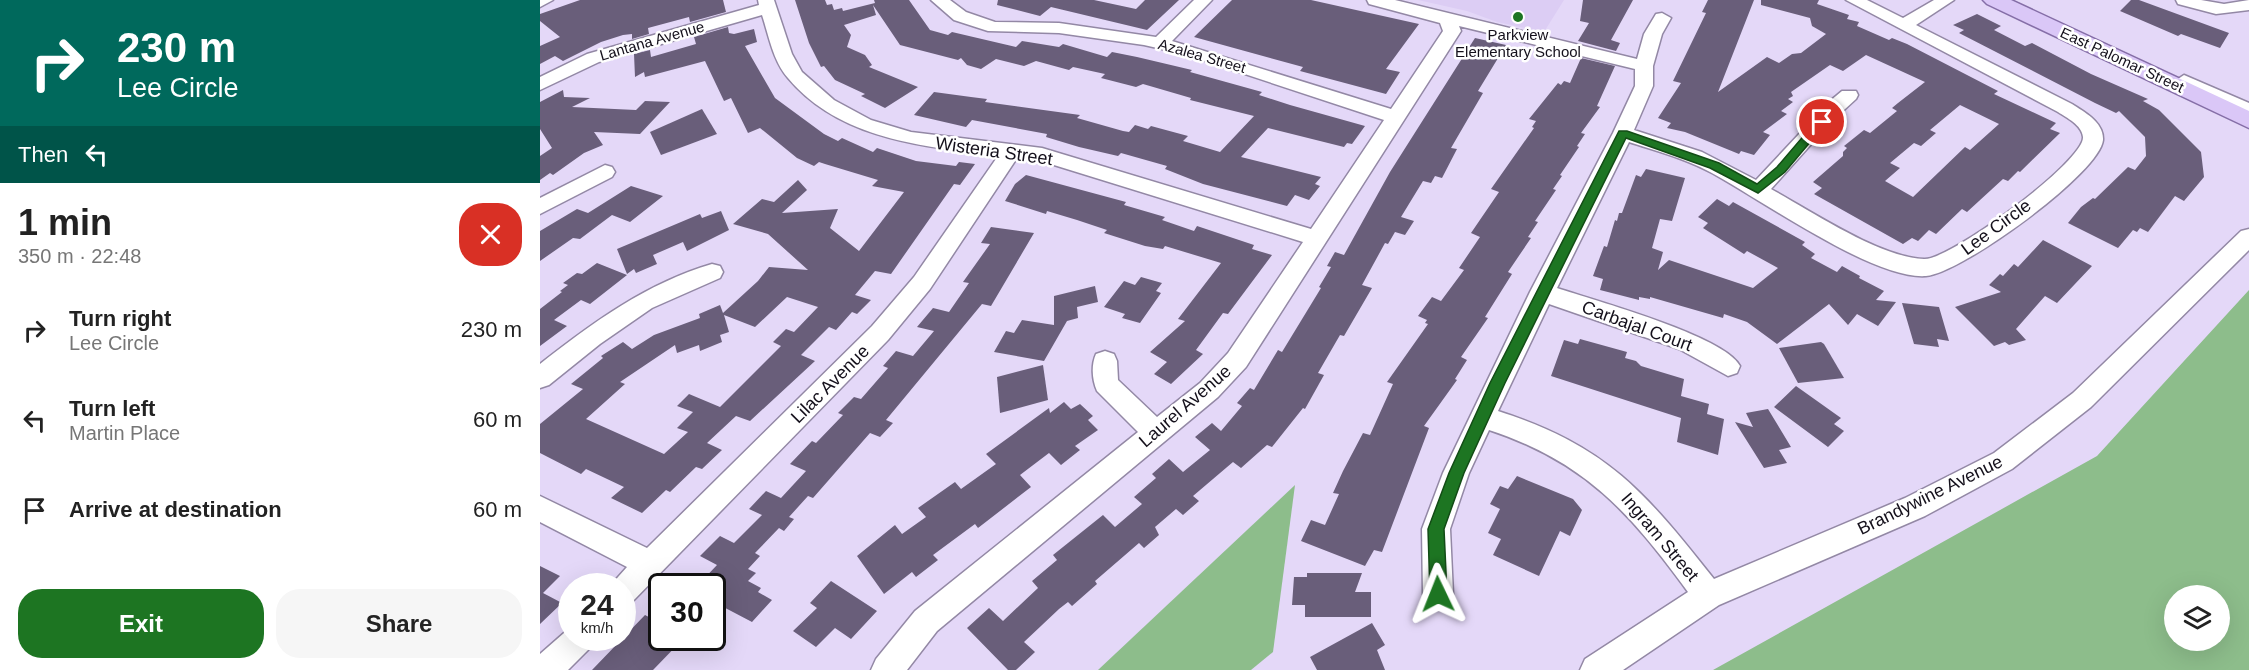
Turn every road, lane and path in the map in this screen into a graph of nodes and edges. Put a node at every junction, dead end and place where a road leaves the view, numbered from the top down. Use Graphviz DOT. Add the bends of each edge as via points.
graph roads {
  1 [pos="545,0"];
  2 [pos="939,0"];
  3 [pos="1204,0"];
  4 [pos="1375,0"];
  5 [pos="1854,0"];
  6 [pos="1946,0"];
  7 [pos="1994,0"];
  8 [pos="2184,0"];
  9 [pos="2028,1"];
  10 [pos="540,2"];
  11 [pos="767,4"];
  12 [pos="2249,4"];
  13 [pos="1662,18"];
  14 [pos="1449,22"];
  15 [pos="1903,25"];
  16 [pos="2063,32"];
  17 [pos="1160,43"];
  18 [pos="1644,66"];
  19 [pos="540,84"];
  20 [pos="1849,95"];
  21 [pos="2249,102"];
  22 [pos="2249,111"];
  23 [pos="1395,117"];
  24 [pos="2249,120"];
  25 [pos="1623,133"];
  26 [pos="1010,153"];
  27 [pos="605,172"];
  28 [pos="1758,189"];
  29 [pos="540,207"];
  30 [pos="2249,237"];
  31 [pos="1317,238"];
  32 [pos="712,272"];
  33 [pos="1542,292"];
  34 [pos="1105,361"];
  35 [pos="1728,366"];
  36 [pos="540,378"];
  37 [pos="1481,417"];
  38 [pos="1156,433"];
  39 [pos="540,508"];
  40 [pos="650,564"];
  41 [pos="636,578"];
  42 [pos="1438,594"];
  43 [pos="1709,595"];
  44 [pos="565,651"];
  45 [pos="546,670"];
  46 [pos="887,670"];
  47 [pos="1596,670"];
  1 -- 10 [label="street"];
  2 -- 17 [label="street, Azalea Street" via="960,16 994,27 1059,28"];
  3 -- 17 [label="street"];
  4 -- 14 [label="street" via="1431,13"];
  5 -- 15 [label="street, Lee Circle"];
  6 -- 15 [label="street"];
  7 -- 16 [label="main road, East Palomar Street"];
  8 -- 12 [label="street" via="2217,10 2234,10"];
  9 -- 21 [label="main road, East Palomar Street"];
  11 -- 19 [label="street, Lantana Avenue" via="593,58"];
  11 -- 26 [label="street, Wisteria Street" via="788,65 827,104 864,124 910,138"];
  13 -- 18 [label="street"];
  14 -- 18 [label="street" via="1476,23"];
  14 -- 23 [label="street, Laurel Avenue" via="1452,31"];
  15 -- 28 [label="street, Lee Circle" via="2082,120 2093,135 2090,152 1974,246 1927,268 1892,261 1863,248"];
  16 -- 22 [label="street" via="2133,58"];
  16 -- 24 [label="main road, East Palomar Street"];
  17 -- 23 [label="street, Azalea Street"];
  18 -- 25 [label="street" via="1644,86"];
  20 -- 28 [label="street" via="1835,105 1781,169"];
  23 -- 31 [label="street, Laurel Avenue"];
  25 -- 28 [label="street, Lee Circle" via="1714,166"];
  25 -- 33 [label="street"];
  26 -- 31 [label="street, Wisteria Street" via="1042,155"];
  26 -- 40 [label="street, Lilac Avenue" via="922,283 880,333"];
  27 -- 29 [label="street"];
  30 -- 43 [label="street, Brandywine Avenue" via="2082,400 2003,461 1915,507"];
  31 -- 38 [label="street, Laurel Avenue" via="1237,360 1209,390"];
  32 -- 36 [label="street" via="644,302 591,337"];
  33 -- 35 [label="street, Carbajal Court" via="1688,342"];
  33 -- 37 [label="street"];
  34 -- 38 [label="street" via="1106,384"];
  37 -- 42 [label="street" via="1436,529"];
  37 -- 43 [label="street, Ingram Street" via="1554,444 1608,478 1648,516"];
  38 -- 46 [label="street, Laurel Avenue" via="926,621"];
  39 -- 40 [label="street"];
  40 -- 41 [label="street, Lilac Avenue"];
  43 -- 47 [label="street, Brandywine Avenue"];
  44 -- 45 [label="street"];
}
